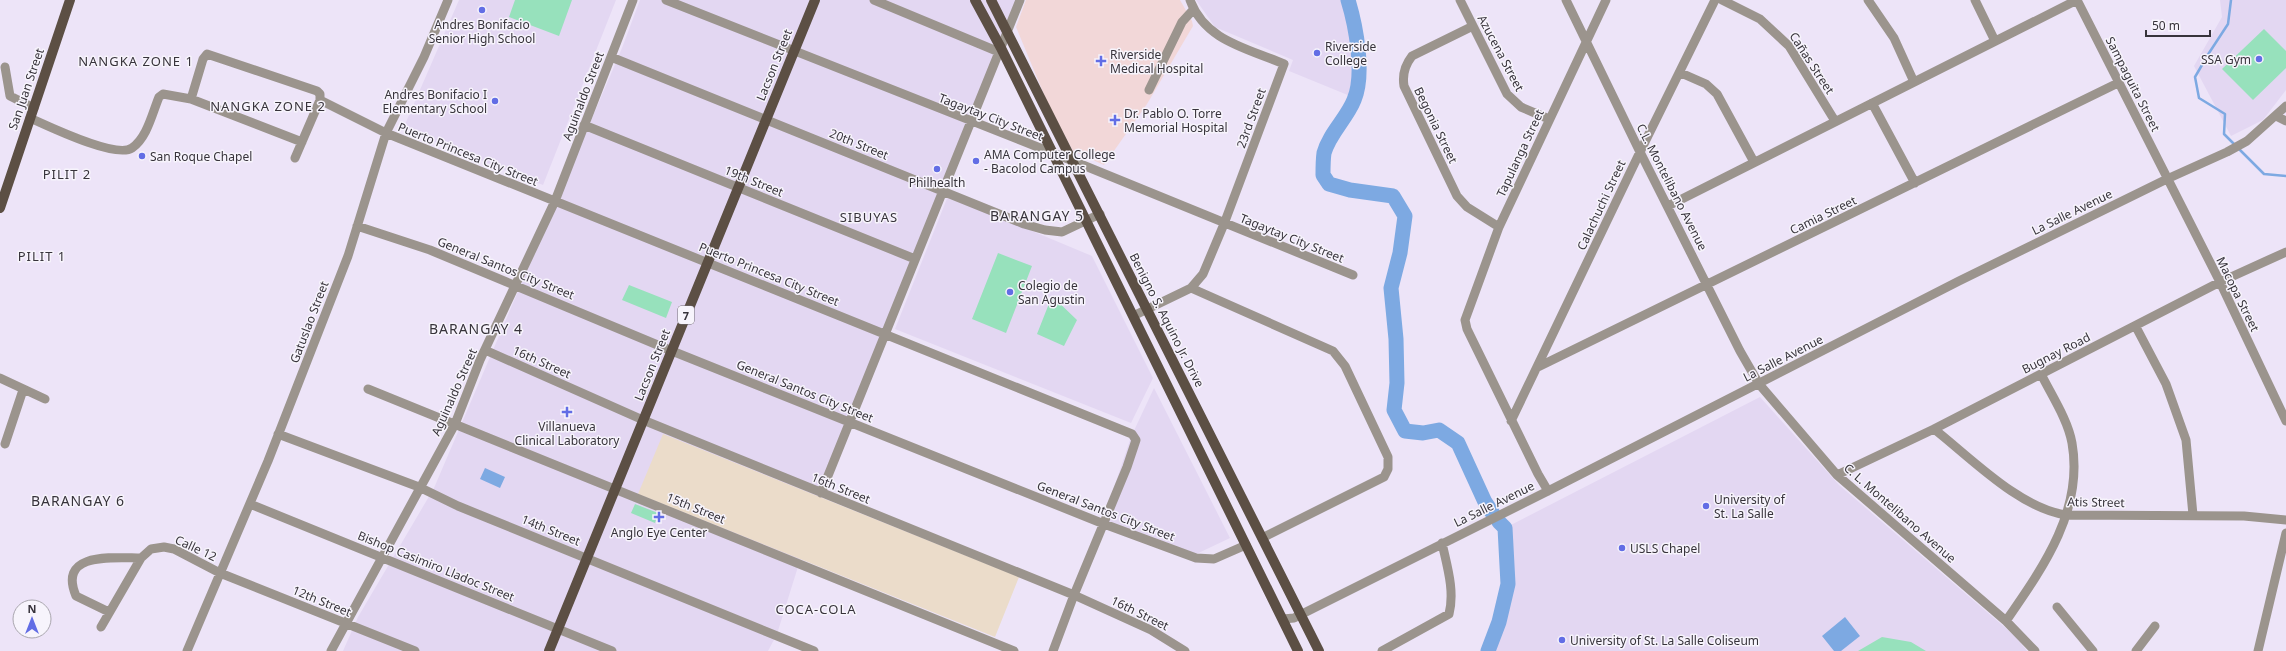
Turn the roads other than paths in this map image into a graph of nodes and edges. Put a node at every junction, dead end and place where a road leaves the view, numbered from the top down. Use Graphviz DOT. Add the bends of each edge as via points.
graph roads {
  1 [pos="70,0"];
  2 [pos="448,0"];
  3 [pos="633,0"];
  4 [pos="666,0"];
  5 [pos="814,0"];
  6 [pos="874,0"];
  7 [pos="975,0"];
  8 [pos="991,0"];
  9 [pos="1020,0"];
  10 [pos="1190,0"];
  11 [pos="1460,0"];
  12 [pos="1566,0"];
  13 [pos="1606,0"];
  14 [pos="1715,0"];
  15 [pos="1722,0"];
  16 [pos="1868,0"];
  17 [pos="1975,0"];
  18 [pos="2077,0"];
  19 [pos="1193,10"];
  20 [pos="1473,26"];
  21 [pos="1007,31"];
  22 [pos="1995,41"];
  23 [pos="1587,43"];
  24 [pos="1000,50"];
  25 [pos="794,51"];
  26 [pos="611,57"];
  27 [pos="5,67"];
  28 [pos="1681,73"];
  29 [pos="1914,82"];
  30 [pos="2118,83"];
  31 [pos="1149,90"];
  32 [pos="191,100"];
  33 [pos="320,100"];
  34 [pos="1872,103"];
  35 [pos="2286,106"];
  36 [pos="32,113"];
  37 [pos="2276,116"];
  38 [pos="1549,119"];
  39 [pos="766,120"];
  40 [pos="1835,121"];
  41 [pos="2286,121"];
  42 [pos="971,122"];
  43 [pos="584,125"];
  44 [pos="386,133"];
  45 [pos="302,142"];
  46 [pos="1640,152"];
  47 [pos="1052,153"];
  48 [pos="295,158"];
  49 [pos="1073,161"];
  50 [pos="1754,162"];
  51 [pos="2166,179"];
  52 [pos="1915,184"];
  53 [pos="738,188"];
  54 [pos="943,191"];
  55 [pos="555,201"];
  56 [pos="1668,206"];
  57 [pos="0,208"];
  58 [pos="1100,214"];
  59 [pos="1086,220"];
  60 [pos="1224,224"];
  61 [pos="357,226"];
  62 [pos="1499,227"];
  63 [pos="2286,252"];
  64 [pos="915,259"];
  65 [pos="708,262"];
  66 [pos="1353,275"];
  67 [pos="2220,282"];
  68 [pos="517,285"];
  69 [pos="1708,285"];
  70 [pos="1191,288"];
  71 [pos="1147,309"];
  72 [pos="1133,316"];
  73 [pos="2136,327"];
  74 [pos="886,334"];
  75 [pos="485,350"];
  76 [pos="672,351"];
  77 [pos="1538,367"];
  78 [pos="2041,374"];
  79 [pos="0,378"];
  80 [pos="1184,383"];
  81 [pos="1759,384"];
  82 [pos="368,389"];
  83 [pos="23,390"];
  84 [pos="1170,391"];
  85 [pos="44,399"];
  86 [pos="643,420"];
  87 [pos="1511,420"];
  88 [pos="2286,421"];
  89 [pos="850,422"];
  90 [pos="456,424"];
  91 [pos="1934,428"];
  92 [pos="278,434"];
  93 [pos="5,444"];
  94 [pos="1837,475"];
  95 [pos="419,487"];
  96 [pos="616,488"];
  97 [pos="1548,491"];
  98 [pos="821,493"];
  99 [pos="1238,493"];
  100 [pos="1224,500"];
  101 [pos="250,504"];
  102 [pos="2066,515"];
  103 [pos="2193,515"];
  104 [pos="2286,520"];
  105 [pos="1104,524"];
  106 [pos="2286,533"];
  107 [pos="1262,538"];
  108 [pos="1442,544"];
  109 [pos="1246,546"];
  110 [pos="382,557"];
  111 [pos="141,558"];
  112 [pos="588,558"];
  113 [pos="220,573"];
  114 [pos="1074,594"];
  115 [pos="2057,607"];
  116 [pos="109,612"];
  117 [pos="1302,613"];
  118 [pos="1283,619"];
  119 [pos="2006,621"];
  120 [pos="346,623"];
  121 [pos="2155,626"];
  122 [pos="101,627"];
  123 [pos="558,629"];
  124 [pos="187,651"];
  125 [pos="331,651"];
  126 [pos="415,651"];
  127 [pos="550,651"];
  128 [pos="612,651"];
  129 [pos="814,651"];
  130 [pos="1014,651"];
  131 [pos="1053,651"];
  132 [pos="1185,651"];
  133 [pos="1298,651"];
  134 [pos="1319,651"];
  135 [pos="1382,651"];
  136 [pos="2035,651"];
  137 [pos="2093,651"];
  138 [pos="2136,651"];
  139 [pos="2258,651"];
  1 -- 36 [label="main road, San Juan Street"];
  2 -- 44 [label="street, Gatuslao Street" via="424,57"];
  3 -- 26 [label="street, Aguinaldo Street"];
  4 -- 25 [label="street, Tagaytay City Street"];
  5 -- 25 [label="main road, Lacson Street / 7"];
  6 -- 24 [label="street"];
  7 -- 24 [label="main road"];
  8 -- 21 [label="main road, Benigno S. Aquino Jr. Drive"];
  9 -- 21 [label="street"];
  10 -- 19 [label="street, 23rd Street"];
  11 -- 20 [label="street, Azucena Street"];
  12 -- 23 [label="street, C.L. Montelibano Avenue"];
  13 -- 23 [label="street, Tapulanga Street"];
  14 -- 28 [label="street, Calachuchi Street"];
  15 -- 40 [label="street, Cañas Street" via="1760,19 1786,42"];
  16 -- 29 [label="street" via="1894,38"];
  17 -- 22 [label="street"];
  18 -- 22 [label="street"];
  18 -- 30 [label="street, Sampaguita Street"];
  19 -- 31 [label="street" via="1182,22"];
  19 -- 60 [label="street, 23rd Street" via="1206,28 1215,35 1284,64"];
  20 -- 38 [label="street, Azucena Street" via="1507,94 1521,108"];
  20 -- 62 [label="street, Begonia Street" via="1412,56 1407,63 1403,82 1457,196 1466,207"];
  21 -- 24 [label="street"];
  21 -- 49 [label="main road, Benigno S. Aquino Jr. Drive"];
  22 -- 29 [label="street"];
  23 -- 38 [label="street, Tapulanga Street"];
  23 -- 46 [label="street, C.L. Montelibano Avenue"];
  24 -- 42 [label="street"];
  24 -- 47 [label="main road"];
  25 -- 39 [label="main road, Lacson Street / 7"];
  25 -- 42 [label="street, Tagaytay City Street"];
  26 -- 39 [label="street, 20th Street"];
  26 -- 43 [label="street, Aguinaldo Street"];
  27 -- 36 [label="street" via="10,96"];
  28 -- 46 [label="street, Calachuchi Street"];
  28 -- 50 [label="street" via="1706,84 1717,94"];
  29 -- 34 [label="street"];
  30 -- 51 [label="street, Sampaguita Street"];
  30 -- 52 [label="street, Camia Street"];
  32 -- 33 [label="street, Puerto Princesa City Street" via="203,58 207,54 317,91"];
  32 -- 36 [label="street" via="163,94 159,97 138,142 128,151 97,145"];
  32 -- 45 [label="street"];
  33 -- 44 [label="street, Puerto Princesa City Street"];
  33 -- 45 [label="street"];
  34 -- 40 [label="street"];
  34 -- 52 [label="street"];
  35 -- 37 [label="street, La Salle Avenue"];
  36 -- 57 [label="main road, San Juan Street"];
  37 -- 41 [label="street"];
  37 -- 51 [label="street, La Salle Avenue" via="2247,141"];
  38 -- 62 [label="street, Tapulanga Street"];
  39 -- 53 [label="main road, Lacson Street / 7"];
  39 -- 54 [label="street, 20th Street"];
  40 -- 50 [label="street"];
  42 -- 47 [label="street, Tagaytay City Street"];
  42 -- 54 [label="street"];
  43 -- 53 [label="street, 19th Street"];
  43 -- 55 [label="street, Aguinaldo Street"];
  44 -- 55 [label="street, Puerto Princesa City Street"];
  44 -- 61 [label="street, Gatuslao Street"];
  45 -- 48 [label="street"];
  46 -- 56 [label="street, C.L. Montelibano Avenue"];
  46 -- 77 [label="street, Calachuchi Street"];
  47 -- 49 [label="street, Tagaytay City Street"];
  47 -- 59 [label="main road"];
  49 -- 58 [label="main road, Benigno S. Aquino Jr. Drive"];
  49 -- 60 [label="street, Tagaytay City Street"];
  50 -- 56 [label="street"];
  51 -- 67 [label="street, Macopa Street"];
  51 -- 81 [label="street, La Salle Avenue"];
  52 -- 69 [label="street, Camia Street"];
  53 -- 64 [label="street, 19th Street"];
  53 -- 65 [label="main road, Lacson Street / 7"];
  54 -- 59 [label="street, 20th Street" via="1045,230 1062,232"];
  54 -- 64 [label="street"];
  55 -- 65 [label="street, Puerto Princesa City Street"];
  55 -- 68 [label="street, Aguinaldo Street"];
  56 -- 69 [label="street, C.L. Montelibano Avenue"];
  58 -- 59 [label="street, 20th Street"];
  58 -- 71 [label="main road, Benigno S. Aquino Jr. Drive"];
  59 -- 72 [label="main road"];
  60 -- 66 [label="street, Tagaytay City Street"];
  60 -- 70 [label="street, 23rd Street" via="1203,274"];
  61 -- 68 [label="street, General Santos City Street" via="430,250"];
  61 -- 92 [label="street, Gatuslao Street" via="348,256"];
  62 -- 87 [label="street, Tapulanga Street" via="1465,320"];
  63 -- 67 [label="street, Bugnay Road"];
  64 -- 74 [label="street"];
  65 -- 74 [label="street, Puerto Princesa City Street"];
  65 -- 76 [label="main road, Lacson Street / 7"];
  67 -- 73 [label="street, Bugnay Road"];
  67 -- 88 [label="street, Macopa Street"];
  68 -- 75 [label="street, Aguinaldo Street"];
  68 -- 76 [label="street, General Santos City Street"];
  69 -- 77 [label="street, Camia Street"];
  69 -- 81 [label="street, C.L. Montelibano Avenue"];
  70 -- 71 [label="street"];
  70 -- 107 [label="street" via="1333,351 1345,366 1388,457 1388,469 1384,477"];
  71 -- 72 [label="street"];
  71 -- 80 [label="main road, Benigno S. Aquino Jr. Drive"];
  72 -- 84 [label="main road"];
  73 -- 78 [label="street, Bugnay Road"];
  73 -- 103 [label="street" via="2166,384 2186,440"];
  74 -- 89 [label="street"];
  74 -- 105 [label="street, Puerto Princesa City Street" via="1132,434 1135,437 1135,444"];
  75 -- 86 [label="street, 16th Street"];
  75 -- 90 [label="street, Aguinaldo Street"];
  76 -- 86 [label="main road, Lacson Street / 7"];
  76 -- 89 [label="street, General Santos City Street"];
  77 -- 87 [label="street, Calachuchi Street"];
  78 -- 91 [label="street, Bugnay Road"];
  78 -- 102 [label="street" via="2072,443 2072,489"];
  79 -- 83 [label="street"];
  80 -- 84 [label="main road"];
  80 -- 99 [label="main road, Benigno S. Aquino Jr. Drive"];
  81 -- 94 [label="street, C. L. Montelibano Avenue"];
  81 -- 97 [label="street, La Salle Avenue"];
  82 -- 90 [label="street, 15th Street"];
  83 -- 85 [label="street"];
  83 -- 93 [label="street"];
  84 -- 100 [label="main road"];
  86 -- 96 [label="main road, Lacson Street / 7"];
  86 -- 98 [label="street, 16th Street"];
  87 -- 97 [label="street"];
  89 -- 98 [label="street"];
  89 -- 105 [label="street, General Santos City Street"];
  90 -- 95 [label="street, Aguinaldo Street"];
  90 -- 96 [label="street, 15th Street"];
  91 -- 94 [label="street, Bugnay Road"];
  91 -- 102 [label="street, Atis Street" via="2019,497 2052,513"];
  92 -- 95 [label="street, 14th Street"];
  92 -- 101 [label="street, Gatuslao Street"];
  94 -- 119 [label="street, C. L. Montelibano Avenue"];
  95 -- 110 [label="street, Aguinaldo Street"];
  95 -- 112 [label="street, 14th Street" via="458,506"];
  96 -- 112 [label="main road, Lacson Street / 7"];
  96 -- 130 [label="street, 15th Street"];
  97 -- 108 [label="street, La Salle Avenue"];
  98 -- 114 [label="street, 16th Street"];
  99 -- 100 [label="main road"];
  99 -- 107 [label="main road, Benigno S. Aquino Jr. Drive"];
  100 -- 109 [label="main road"];
  101 -- 110 [label="street, Bishop Casimiro Lladoc Street"];
  101 -- 113 [label="street, Gatuslao Street"];
  102 -- 103 [label="street, Atis Street"];
  102 -- 119 [label="street" via="2054,547"];
  103 -- 104 [label="street, Atis Street"];
  105 -- 109 [label="street, General Santos City Street" via="1205,560"];
  105 -- 114 [label="street"];
  106 -- 139 [label="street"];
  107 -- 117 [label="main road, Benigno S. Aquino Jr. Drive"];
  108 -- 117 [label="street, La Salle Avenue"];
  108 -- 135 [label="street" via="1450,580 1450,614"];
  109 -- 118 [label="main road"];
  110 -- 120 [label="street, Aguinaldo Street"];
  110 -- 123 [label="street, Bishop Casimiro Lladoc Street"];
  111 -- 113 [label="street, Calle 12" via="151,549 164,547 174,549"];
  111 -- 116 [label="street, Calle 12"];
  111 -- 116 [label="street" via="96,558 88,560 76,572 73,580 76,596"];
  112 -- 123 [label="main road, Lacson Street / 7"];
  112 -- 129 [label="street, 14th Street"];
  113 -- 120 [label="street, 12th Street"];
  113 -- 124 [label="street, Gatuslao Street"];
  114 -- 131 [label="street"];
  114 -- 132 [label="street, 16th Street" via="1151,630"];
  115 -- 137 [label="street"];
  116 -- 122 [label="street, Calle 12"];
  117 -- 118 [label="street, La Salle Avenue"];
  117 -- 134 [label="main road, Benigno S. Aquino Jr. Drive"];
  118 -- 133 [label="main road"];
  119 -- 136 [label="street, C. L. Montelibano Avenue"];
  120 -- 125 [label="street, Aguinaldo Street"];
  120 -- 126 [label="street, 12th Street"];
  121 -- 138 [label="street"];
  123 -- 127 [label="main road, Lacson Street / 7"];
  123 -- 128 [label="street, Bishop Casimiro Lladoc Street"];
}
